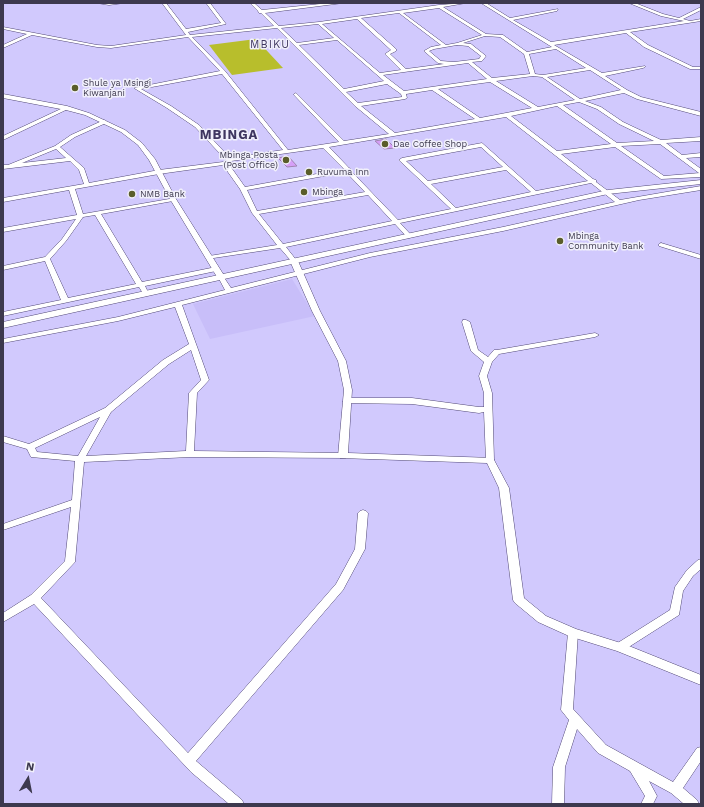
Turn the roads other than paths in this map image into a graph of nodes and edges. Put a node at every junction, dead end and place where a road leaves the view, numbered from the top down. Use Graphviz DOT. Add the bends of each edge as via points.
graph roads {
  1 [pos="99,3"];
  2 [pos="122,3"];
  3 [pos="164,3"];
  4 [pos="208,3"];
  5 [pos="252,3"];
  6 [pos="305,3"];
  7 [pos="341,3"];
  8 [pos="415,3"];
  9 [pos="464,3"];
  10 [pos="483,3"];
  11 [pos="631,3"];
  12 [pos="439,6"];
  13 [pos="309,7"];
  14 [pos="424,8"];
  15 [pos="701,8"];
  16 [pos="556,10"];
  17 [pos="260,12"];
  18 [pos="400,12"];
  19 [pos="358,18"];
  20 [pos="679,18"];
  21 [pos="509,19"];
  22 [pos="700,21"];
  23 [pos="691,22"];
  24 [pos="320,23"];
  25 [pos="3,28"];
  26 [pos="279,28"];
  27 [pos="185,31"];
  28 [pos="33,33"];
  29 [pos="628,33"];
  30 [pos="485,35"];
  31 [pos="189,36"];
  32 [pos="338,39"];
  33 [pos="296,44"];
  34 [pos="457,44"];
  35 [pos="549,44"];
  36 [pos="445,46"];
  37 [pos="3,47"];
  38 [pos="556,48"];
  39 [pos="526,53"];
  40 [pos="469,62"];
  41 [pos="455,64"];
  42 [pos="643,66"];
  43 [pos="701,68"];
  44 [pos="590,69"];
  45 [pos="405,71"];
  46 [pos="223,72"];
  47 [pos="380,74"];
  48 [pos="533,75"];
  49 [pos="601,75"];
  50 [pos="543,76"];
  51 [pos="491,80"];
  52 [pos="388,82"];
  53 [pos="434,89"];
  54 [pos="342,91"];
  55 [pos="625,91"];
  56 [pos="403,93"];
  57 [pos="296,94"];
  58 [pos="3,96"];
  59 [pos="579,100"];
  60 [pos="559,104"];
  61 [pos="357,105"];
  62 [pos="67,108"];
  63 [pos="537,109"];
  64 [pos="701,114"];
  65 [pos="507,115"];
  66 [pos="478,119"];
  67 [pos="104,122"];
  68 [pos="393,134"];
  69 [pos="3,138"];
  70 [pos="701,139"];
  71 [pos="661,142"];
  72 [pos="342,143"];
  73 [pos="616,145"];
  74 [pos="325,146"];
  75 [pos="57,147"];
  76 [pos="288,152"];
  77 [pos="557,152"];
  78 [pos="701,155"];
  79 [pos="683,157"];
  80 [pos="72,159"];
  81 [pos="227,161"];
  82 [pos="5,166"];
  83 [pos="506,168"];
  84 [pos="348,170"];
  85 [pos="159,172"];
  86 [pos="701,172"];
  87 [pos="701,175"];
  88 [pos="594,182"];
  89 [pos="701,182"];
  90 [pos="426,183"];
  91 [pos="87,185"];
  92 [pos="71,187"];
  93 [pos="701,188"];
  94 [pos="243,189"];
  95 [pos="608,192"];
  96 [pos="369,193"];
  97 [pos="536,194"];
  98 [pos="173,199"];
  99 [pos="3,200"];
  100 [pos="620,203"];
  101 [pos="455,210"];
  102 [pos="97,213"];
  103 [pos="255,213"];
  104 [pos="81,216"];
  105 [pos="396,222"];
  106 [pos="3,230"];
  107 [pos="409,236"];
  108 [pos="661,245"];
  109 [pos="282,246"];
  110 [pos="701,257"];
  111 [pos="209,258"];
  112 [pos="47,259"];
  113 [pos="294,261"];
  114 [pos="3,268"];
  115 [pos="299,272"];
  116 [pos="219,273"];
  117 [pos="139,285"];
  118 [pos="229,291"];
  119 [pos="146,294"];
  120 [pos="65,300"];
  121 [pos="178,304"];
  122 [pos="3,314"];
  123 [pos="466,322"];
  124 [pos="3,326"];
  125 [pos="595,335"];
  126 [pos="3,341"];
  127 [pos="193,345"];
  128 [pos="488,361"];
  129 [pos="347,401"];
  130 [pos="488,409"];
  131 [pos="108,410"];
  132 [pos="3,439"];
  133 [pos="30,447"];
  134 [pos="190,454"];
  135 [pos="342,456"];
  136 [pos="80,459"];
  137 [pos="490,460"];
  138 [pos="75,502"];
  139 [pos="363,513"];
  140 [pos="3,526"];
  141 [pos="701,562"];
  142 [pos="35,598"];
  143 [pos="3,618"];
  144 [pos="573,633"];
  145 [pos="620,647"];
  146 [pos="701,680"];
  147 [pos="575,719"];
  148 [pos="701,752"];
  149 [pos="188,761"];
  150 [pos="634,765"];
  151 [pos="674,789"];
  152 [pos="238,804"];
  153 [pos="558,804"];
  154 [pos="647,804"];
  155 [pos="693,804"];
  1 -- 2 [label="street"];
  3 -- 27 [label="street"];
  4 -- 27 [label="street" via="224,24"];
  5 -- 17 [label="street"];
  6 -- 13 [label="street"];
  7 -- 13 [label="street"];
  8 -- 14 [label="street"];
  9 -- 12 [label="street"];
  10 -- 21 [label="street"];
  11 -- 20 [label="street" via="662,15"];
  12 -- 14 [label="street"];
  12 -- 30 [label="street"];
  13 -- 17 [label="street"];
  14 -- 18 [label="street"];
  15 -- 20 [label="street"];
  16 -- 21 [label="street"];
  17 -- 26 [label="street"];
  18 -- 19 [label="street"];
  18 -- 36 [label="street"];
  19 -- 24 [label="street"];
  19 -- 45 [label="street" via="394,50 387,54"];
  20 -- 23 [label="street"];
  21 -- 35 [label="street"];
  22 -- 23 [label="street"];
  23 -- 29 [label="street"];
  24 -- 26 [label="street"];
  24 -- 32 [label="street"];
  25 -- 28 [label="street"];
  26 -- 31 [label="street"];
  26 -- 33 [label="street"];
  27 -- 31 [label="street"];
  28 -- 31 [label="street" via="111,47"];
  28 -- 37 [label="street"];
  29 -- 35 [label="street"];
  29 -- 43 [label="street" via="646,46 692,68"];
  30 -- 34 [label="street"];
  30 -- 39 [label="street" via="501,36"];
  31 -- 46 [label="street"];
  32 -- 33 [label="street"];
  32 -- 47 [label="street"];
  33 -- 54 [label="street"];
  34 -- 36 [label="street"];
  34 -- 40 [label="street" via="469,45 484,56 480,60"];
  35 -- 38 [label="street"];
  36 -- 41 [label="street" via="426,51 440,62"];
  38 -- 39 [label="street"];
  38 -- 44 [label="street"];
  39 -- 48 [label="street"];
  40 -- 41 [label="street"];
  40 -- 51 [label="street"];
  41 -- 45 [label="street"];
  42 -- 49 [label="street"];
  44 -- 49 [label="street"];
  44 -- 50 [label="street"];
  45 -- 47 [label="street"];
  46 -- 76 [label="street"];
  46 -- 81 [label="street" via="136,88 197,126"];
  47 -- 52 [label="street"];
  48 -- 50 [label="street"];
  48 -- 51 [label="street"];
  49 -- 55 [label="street"];
  50 -- 59 [label="street"];
  51 -- 53 [label="street"];
  51 -- 63 [label="street"];
  52 -- 54 [label="street"];
  52 -- 56 [label="street"];
  53 -- 56 [label="street"];
  53 -- 66 [label="street"];
  54 -- 61 [label="street"];
  55 -- 59 [label="street"];
  55 -- 64 [label="street" via="639,98"];
  56 -- 61 [label="street" via="405,98"];
  57 -- 72 [label="street"];
  58 -- 62 [label="street"];
  59 -- 60 [label="street"];
  59 -- 71 [label="street"];
  60 -- 63 [label="street"];
  60 -- 73 [label="street"];
  61 -- 68 [label="street"];
  62 -- 67 [label="street"];
  62 -- 69 [label="street"];
  63 -- 65 [label="street"];
  65 -- 66 [label="street"];
  65 -- 77 [label="street"];
  66 -- 68 [label="street"];
  67 -- 75 [label="street" via="73,136"];
  67 -- 85 [label="street" via="123,131 140,144"];
  68 -- 72 [label="street"];
  70 -- 71 [label="street"];
  71 -- 73 [label="street"];
  71 -- 79 [label="street"];
  72 -- 74 [label="street"];
  73 -- 77 [label="street"];
  73 -- 87 [label="street" via="663,178"];
  74 -- 76 [label="street"];
  74 -- 84 [label="street"];
  75 -- 80 [label="street"];
  75 -- 82 [label="street"];
  76 -- 81 [label="street"];
  77 -- 88 [label="street"];
  78 -- 79 [label="street"];
  79 -- 86 [label="street"];
  80 -- 82 [label="street"];
  80 -- 91 [label="street" via="82,169"];
  81 -- 85 [label="street"];
  81 -- 94 [label="street"];
  83 -- 90 [label="street"];
  83 -- 90 [label="street" via="482,145 402,160"];
  83 -- 97 [label="street"];
  84 -- 94 [label="street"];
  84 -- 96 [label="street"];
  85 -- 91 [label="street"];
  85 -- 98 [label="street"];
  88 -- 95 [label="street"];
  88 -- 97 [label="street"];
  89 -- 95 [label="main road"];
  90 -- 101 [label="street"];
  91 -- 92 [label="street"];
  92 -- 99 [label="street"];
  92 -- 104 [label="street"];
  93 -- 100 [label="street"];
  94 -- 103 [label="street"];
  95 -- 100 [label="street"];
  95 -- 107 [label="main road"];
  96 -- 103 [label="street"];
  96 -- 105 [label="street"];
  97 -- 101 [label="street"];
  98 -- 102 [label="street"];
  98 -- 111 [label="street"];
  100 -- 115 [label="street"];
  101 -- 105 [label="street"];
  102 -- 104 [label="street"];
  102 -- 117 [label="street"];
  103 -- 109 [label="street"];
  104 -- 106 [label="street"];
  104 -- 112 [label="street"];
  105 -- 107 [label="street"];
  105 -- 109 [label="street"];
  107 -- 113 [label="main road"];
  108 -- 110 [label="street"];
  109 -- 111 [label="street"];
  109 -- 113 [label="street"];
  111 -- 116 [label="street"];
  112 -- 114 [label="street"];
  112 -- 120 [label="street"];
  113 -- 115 [label="street"];
  113 -- 116 [label="main road"];
  115 -- 118 [label="street"];
  115 -- 129 [label="street" via="342,361 348,390"];
  116 -- 117 [label="street"];
  116 -- 118 [label="street"];
  116 -- 119 [label="main road"];
  117 -- 119 [label="street"];
  117 -- 120 [label="street"];
  118 -- 121 [label="street"];
  119 -- 124 [label="main road"];
  120 -- 122 [label="street"];
  121 -- 126 [label="street" via="118,319"];
  121 -- 127 [label="street"];
  123 -- 128 [label="street" via="475,351"];
  125 -- 128 [label="street" via="497,352"];
  127 -- 131 [label="street" via="166,362"];
  127 -- 134 [label="street" via="205,380 193,393"];
  128 -- 130 [label="street" via="482,376 488,393"];
  129 -- 130 [label="street" via="412,400 479,410"];
  129 -- 135 [label="street"];
  130 -- 137 [label="street"];
  131 -- 133 [label="street"];
  131 -- 136 [label="street"];
  132 -- 133 [label="street"];
  133 -- 136 [label="street" via="34,455"];
  134 -- 135 [label="street"];
  134 -- 136 [label="street"];
  135 -- 137 [label="street"];
  136 -- 138 [label="street"];
  137 -- 144 [label="street" via="504,488 519,600 542,618"];
  138 -- 140 [label="street"];
  138 -- 142 [label="street" via="70,562"];
  139 -- 149 [label="street" via="360,549 340,587"];
  141 -- 145 [label="street" via="678,590 675,612"];
  142 -- 143 [label="street"];
  142 -- 149 [label="street"];
  144 -- 145 [label="street"];
  144 -- 147 [label="street" via="567,710"];
  145 -- 146 [label="street"];
  147 -- 150 [label="street" via="602,749"];
  147 -- 153 [label="street" via="559,767"];
  148 -- 151 [label="street"];
  149 -- 152 [label="street"];
  150 -- 151 [label="street"];
  150 -- 154 [label="street" via="651,796"];
  151 -- 155 [label="street"];
}
